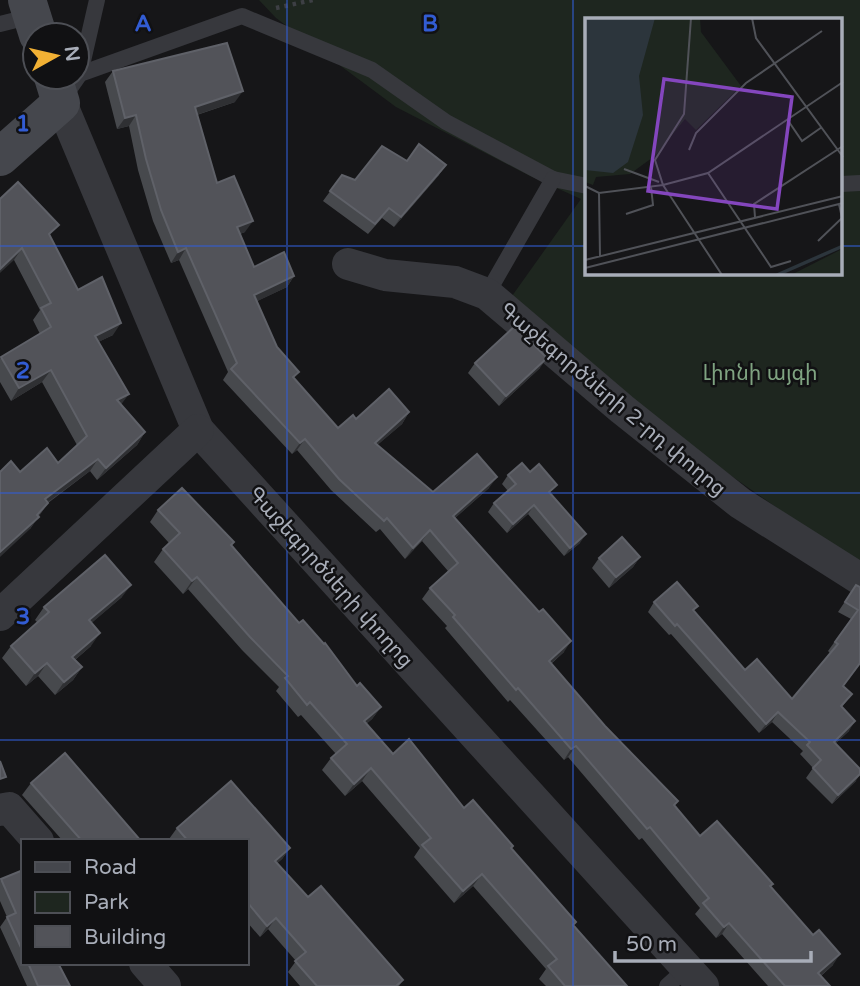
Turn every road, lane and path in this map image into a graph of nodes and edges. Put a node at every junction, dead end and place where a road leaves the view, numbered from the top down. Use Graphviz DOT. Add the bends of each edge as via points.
graph roads {
  1 [pos="97,0"];
  2 [pos="89,21"];
  3 [pos="91,74"];
  4 [pos="59,91"];
  5 [pos="68,91"];
  6 [pos="0,157"];
  7 [pos="553,179"];
  8 [pos="860,183"];
  9 [pos="842,184"];
  10 [pos="585,186"];
  11 [pos="348,264"];
  12 [pos="487,294"];
  13 [pos="198,430"];
  14 [pos="860,579"];
  15 [pos="0,615"];
  16 [pos="0,810"];
  17 [pos="36,839"];
  18 [pos="147,965"];
  19 [pos="686,980"];
  20 [pos="165,986"];
  1 -- 2 [label="lane"];
  3 -- 7 [label="lane" via="242,16 372,70 446,122"];
  4 -- 6 [label="main road"];
  5 -- 13 [label="street, Գաջեգործների փողոց"];
  7 -- 10 [label="lane"];
  7 -- 12 [label="lane"];
  8 -- 9 [label="lane"];
  11 -- 12 [label="street, Գաջեգործների 2-րդ փողոց" via="386,275 456,282"];
  12 -- 14 [label="street, Գաջեգործների 2-րդ փողոց" via="740,503"];
  13 -- 15 [label="street"];
  13 -- 19 [label="street, Գաջեգործների փողոց"];
  16 -- 17 [label="street" via="9,808"];
  18 -- 20 [label="street"];
}
